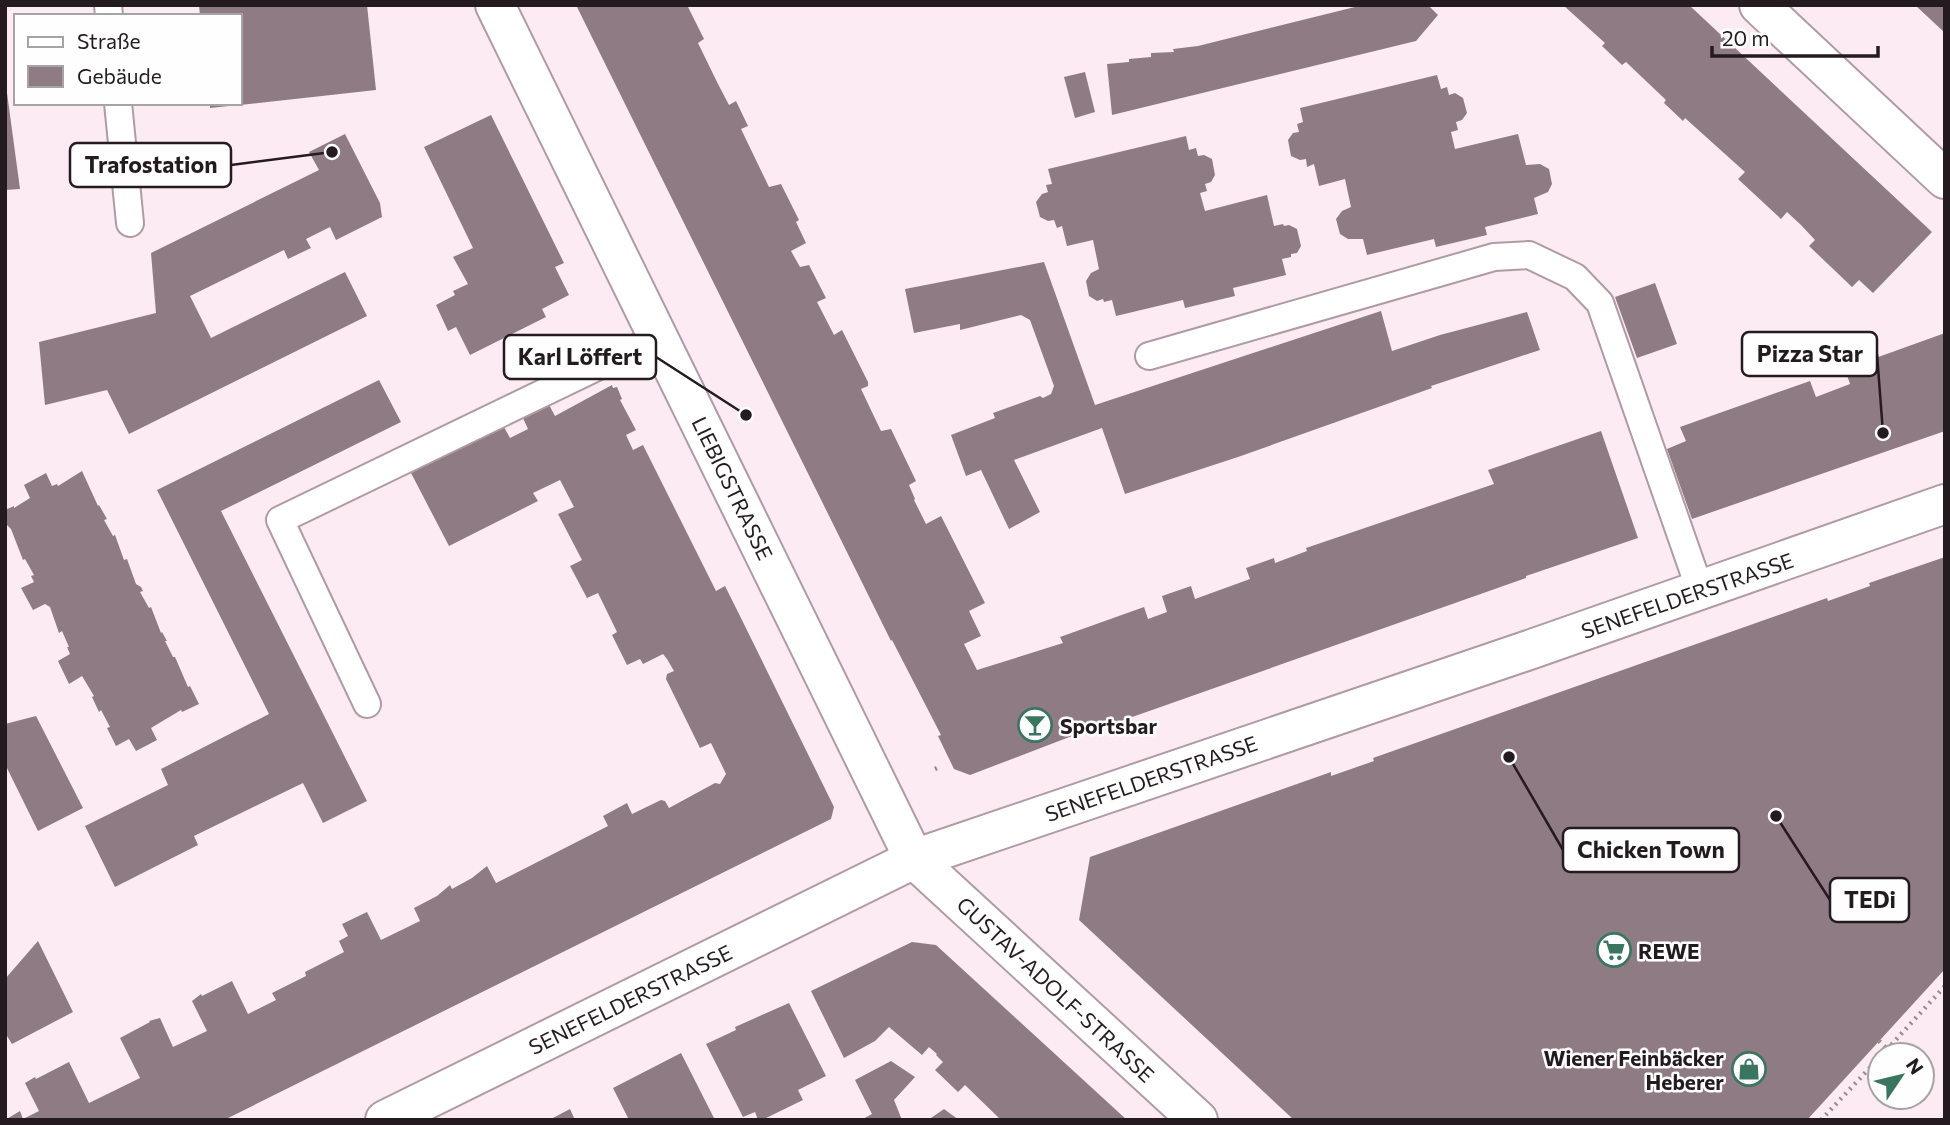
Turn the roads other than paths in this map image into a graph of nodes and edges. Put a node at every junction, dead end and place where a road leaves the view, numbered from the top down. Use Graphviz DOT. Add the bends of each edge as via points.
graph roads {
  1 [pos="495,5"];
  2 [pos="1759,5"];
  3 [pos="118,105"];
  4 [pos="1945,179"];
  5 [pos="130,223"];
  6 [pos="659,337"];
  7 [pos="1149,356"];
  8 [pos="1945,505"];
  9 [pos="1700,590"];
  10 [pos="367,704"];
  11 [pos="914,859"];
  12 [pos="385,1120"];
  13 [pos="1198,1120"];
  1 -- 6 [label="street, LIEBIGSTRASSE"];
  2 -- 4 [label="street"];
  3 -- 5 [label="lane"];
  6 -- 10 [label="lane" via="280,520"];
  6 -- 11 [label="street, LIEBIGSTRASSE"];
  7 -- 9 [label="lane" via="1494,257 1529,255 1575,277 1600,303"];
  8 -- 9 [label="street, SENEFELDERSTRASSE"];
  9 -- 11 [label="street, SENEFELDERSTRASSE"];
  11 -- 12 [label="street, SENEFELDERSTRASSE"];
  11 -- 13 [label="street, GUSTAV-ADOLF-STRASSE"];
}
